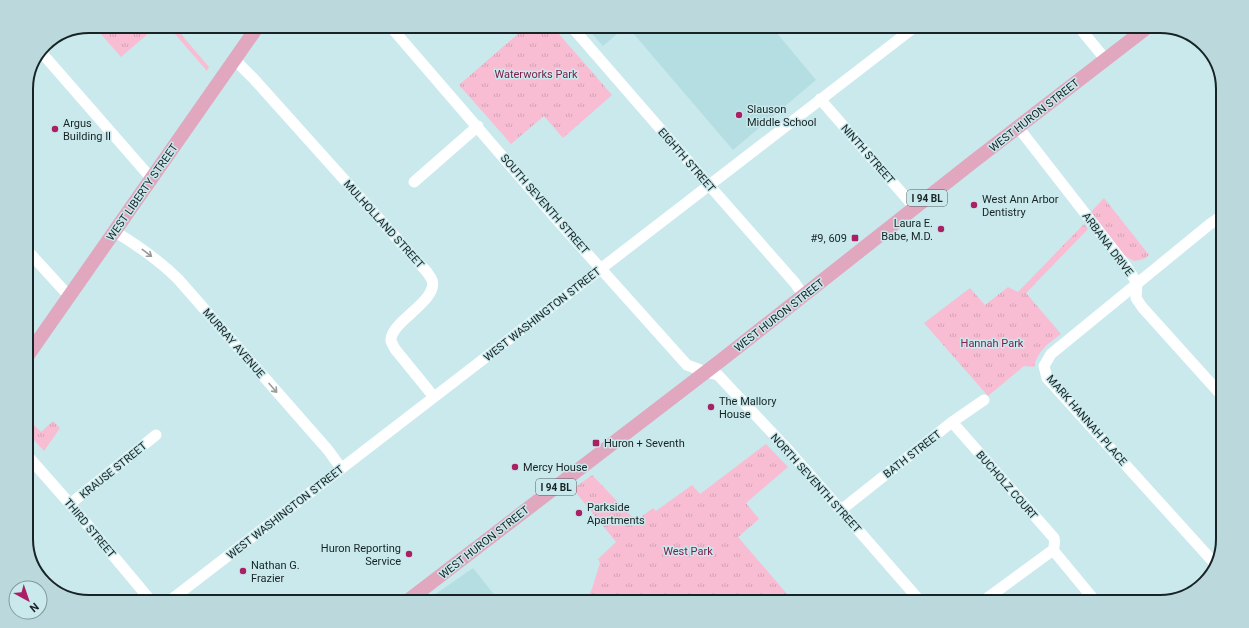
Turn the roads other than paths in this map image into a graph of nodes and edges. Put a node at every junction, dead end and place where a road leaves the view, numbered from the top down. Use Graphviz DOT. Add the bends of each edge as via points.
graph roads {
  1 [pos="253,33"];
  2 [pos="396,33"];
  3 [pos="577,33"];
  4 [pos="902,33"];
  5 [pos="1084,33"];
  6 [pos="1140,33"];
  7 [pos="44,56"];
  8 [pos="235,60"];
  9 [pos="1106,60"];
  10 [pos="820,99"];
  11 [pos="478,126"];
  12 [pos="1018,127"];
  13 [pos="151,178"];
  14 [pos="414,182"];
  15 [pos="709,185"];
  16 [pos="915,208"];
  17 [pos="1216,221"];
  18 [pos="114,231"];
  19 [pos="33,257"];
  20 [pos="601,268"];
  21 [pos="1137,283"];
  22 [pos="803,295"];
  23 [pos="69,296"];
  24 [pos="33,348"];
  25 [pos="706,372"];
  26 [pos="1216,389"];
  27 [pos="434,397"];
  28 [pos="984,400"];
  29 [pos="952,422"];
  30 [pos="156,435"];
  31 [pos="33,462"];
  32 [pos="341,468"];
  33 [pos="70,504"];
  34 [pos="841,510"];
  35 [pos="1053,550"];
  36 [pos="1212,560"];
  37 [pos="146,595"];
  38 [pos="177,595"];
  39 [pos="415,595"];
  40 [pos="915,595"];
  41 [pos="992,595"];
  42 [pos="1090,595"];
  1 -- 8 [label="main road, WEST LIBERTY STREET"];
  2 -- 11 [label="street, SOUTH SEVENTH STREET"];
  3 -- 15 [label="street, EIGHTH STREET"];
  4 -- 10 [label="street, WEST WASHINGTON STREET"];
  5 -- 9 [label="street"];
  6 -- 9 [label="main road, WEST HURON STREET / I 94 BL"];
  7 -- 13 [label="street"];
  8 -- 13 [label="main road, WEST LIBERTY STREET"];
  8 -- 27 [label="street, MULHOLLAND STREET" via="432,280 429,296 396,328 391,342"];
  9 -- 12 [label="main road, WEST HURON STREET / I 94 BL"];
  10 -- 15 [label="street, WEST WASHINGTON STREET"];
  10 -- 16 [label="street, NINTH STREET"];
  11 -- 14 [label="street"];
  11 -- 20 [label="street, SOUTH SEVENTH STREET"];
  12 -- 16 [label="main road, WEST HURON STREET / I 94 BL"];
  12 -- 21 [label="street, ARBANA DRIVE"];
  13 -- 18 [label="main road, WEST LIBERTY STREET"];
  15 -- 20 [label="street, WEST WASHINGTON STREET"];
  15 -- 22 [label="street, EIGHTH STREET" via="796,283"];
  16 -- 22 [label="main road, WEST HURON STREET / I 94 BL"];
  17 -- 21 [label="street, MARK HANNAH PLACE"];
  18 -- 23 [label="main road, WEST LIBERTY STREET"];
  18 -- 32 [label="street, MURRAY AVENUE, one-way" via="167,268 178,279"];
  19 -- 23 [label="street"];
  20 -- 25 [label="street, SOUTH SEVENTH STREET" via="687,365"];
  20 -- 27 [label="street, WEST WASHINGTON STREET"];
  21 -- 26 [label="street, ARBANA DRIVE" via="1136,298 1142,307"];
  21 -- 36 [label="street, MARK HANNAH PLACE" via="1051,354 1044,366 1046,375"];
  22 -- 25 [label="main road, WEST HURON STREET / I 94 BL"];
  23 -- 24 [label="main road, WEST LIBERTY STREET"];
  25 -- 34 [label="street, NORTH SEVENTH STREET" via="718,375"];
  25 -- 39 [label="main road, WEST HURON STREET / I 94 BL"];
  27 -- 32 [label="street, WEST WASHINGTON STREET"];
  28 -- 29 [label="street, BATH STREET"];
  29 -- 34 [label="street, BATH STREET"];
  29 -- 35 [label="street, BUCHOLZ COURT" via="1054,538"];
  30 -- 33 [label="street, KRAUSE STREET"];
  31 -- 33 [label="street, THIRD STREET"];
  32 -- 38 [label="street, WEST WASHINGTON STREET"];
  33 -- 37 [label="street, THIRD STREET"];
  34 -- 40 [label="street, NORTH SEVENTH STREET"];
  35 -- 41 [label="street"];
  35 -- 42 [label="street"];
}
